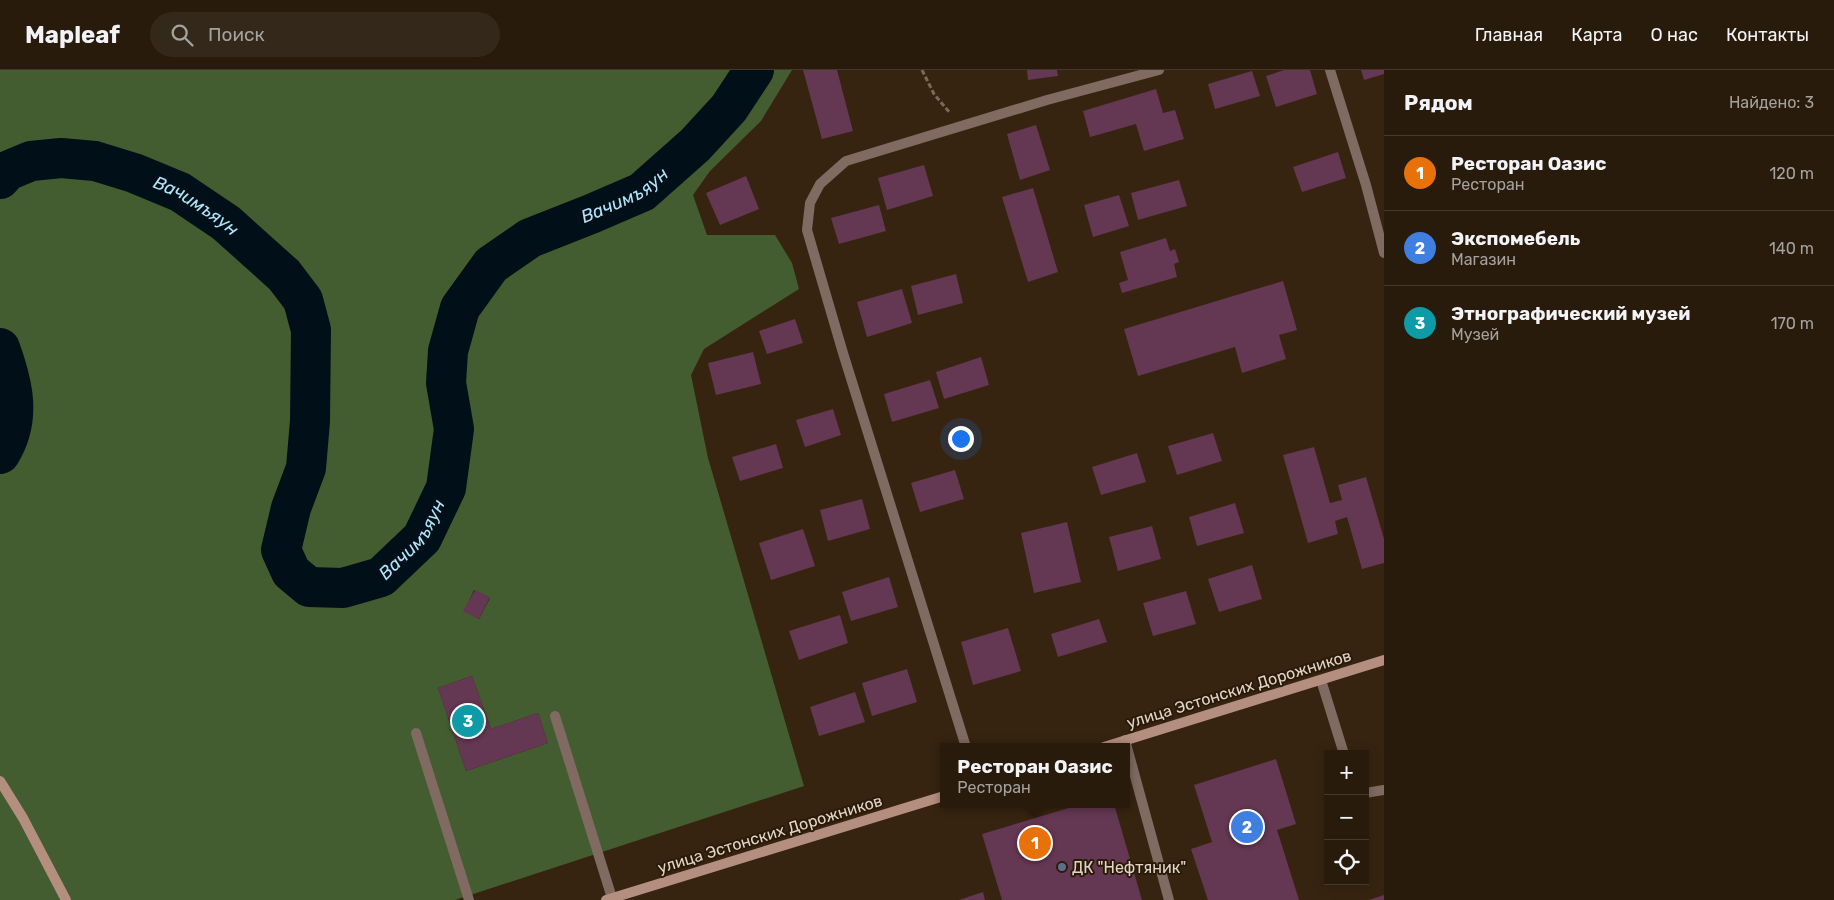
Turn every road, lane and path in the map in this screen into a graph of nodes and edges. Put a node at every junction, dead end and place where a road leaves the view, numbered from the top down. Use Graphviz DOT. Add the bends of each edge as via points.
graph roads {
  1 [pos="922,70"];
  2 [pos="1159,70"];
  3 [pos="1330,70"];
  4 [pos="961,126"];
  5 [pos="1384,253"];
  6 [pos="1384,660"];
  7 [pos="1321,680"];
  8 [pos="556,716"];
  9 [pos="416,733"];
  10 [pos="1125,740"];
  11 [pos="965,743"];
  12 [pos="1116,743"];
  13 [pos="1126,743"];
  14 [pos="1343,750"];
  15 [pos="1130,758"];
  16 [pos="0,781"];
  17 [pos="1384,790"];
  18 [pos="1369,792"];
  19 [pos="940,797"];
  20 [pos="609,899"];
  21 [pos="66,900"];
  22 [pos="469,900"];
  23 [pos="1169,900"];
  1 -- 4 [label="path" via="934,94"];
  2 -- 4 [label="street"];
  3 -- 5 [label="street"];
  4 -- 11 [label="street" via="846,160 820,184 810,203 807,230"];
  6 -- 7 [label="main road, улица Эстонских Дорожников"];
  7 -- 10 [label="main road, улица Эстонских Дорожников"];
  7 -- 14 [label="street"];
  8 -- 20 [label="street"];
  9 -- 22 [label="street"];
  10 -- 12 [label="main road, улица Эстонских Дорожников"];
  10 -- 13 [label="street"];
  15 -- 23 [label="street"];
  16 -- 21 [label="main road"];
  17 -- 18 [label="street"];
  19 -- 20 [label="main road, улица Эстонских Дорожников"];
}
